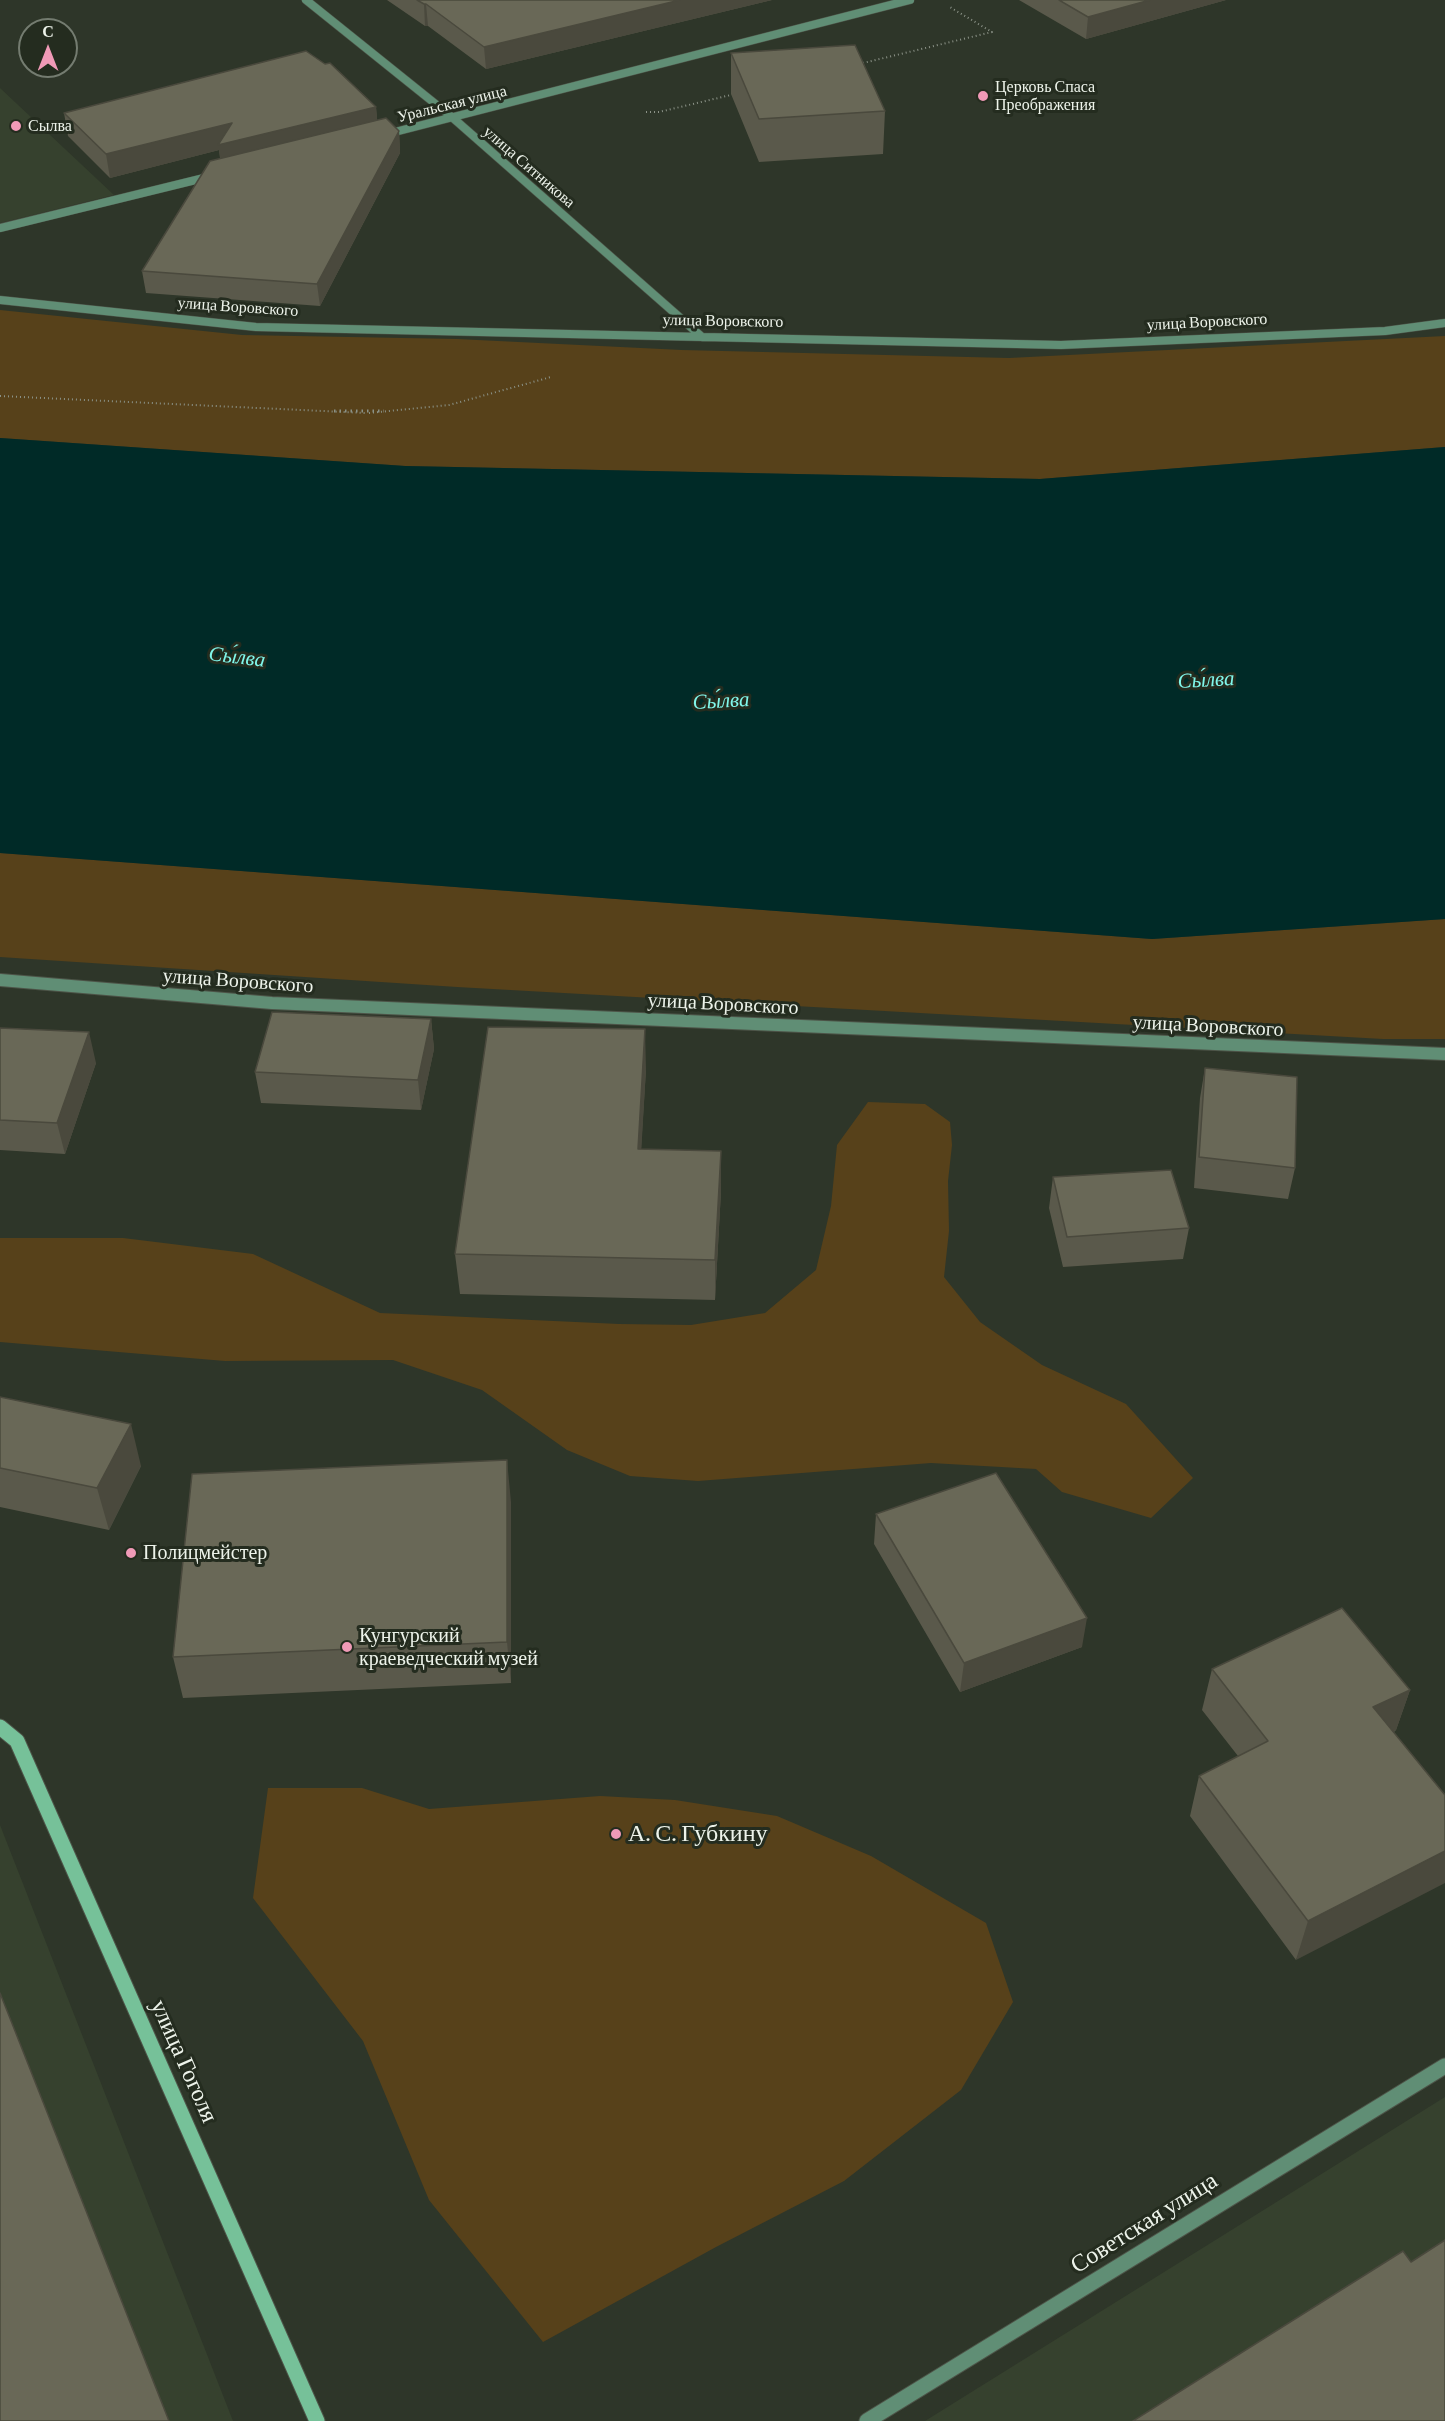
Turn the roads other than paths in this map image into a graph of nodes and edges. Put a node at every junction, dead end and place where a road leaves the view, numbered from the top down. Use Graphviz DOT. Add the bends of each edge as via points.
graph roads {
  1 [pos="306,0"];
  2 [pos="910,0"];
  3 [pos="453,118"];
  4 [pos="372,138"];
  5 [pos="221,174"];
  6 [pos="0,228"];
  7 [pos="0,300"];
  8 [pos="1445,323"];
  9 [pos="702,337"];
  10 [pos="0,980"];
  11 [pos="1445,1054"];
  12 [pos="0,1726"];
  13 [pos="1445,2066"];
  14 [pos="317,2421"];
  15 [pos="867,2421"];
  1 -- 3 [label="street, улица Ситникова"];
  2 -- 3 [label="street, Уральская улица"];
  3 -- 4 [label="street, Уральская улица"];
  3 -- 9 [label="street, улица Ситникова"];
  5 -- 6 [label="street"];
  7 -- 9 [label="street, улица Воровского" via="256,327"];
  8 -- 9 [label="street, улица Воровского" via="1385,331 1061,345"];
  10 -- 11 [label="street, улица Воровского" via="272,1003"];
  12 -- 14 [label="street, улица Гоголя" via="17,1741"];
  13 -- 15 [label="street, Советская улица"];
}
